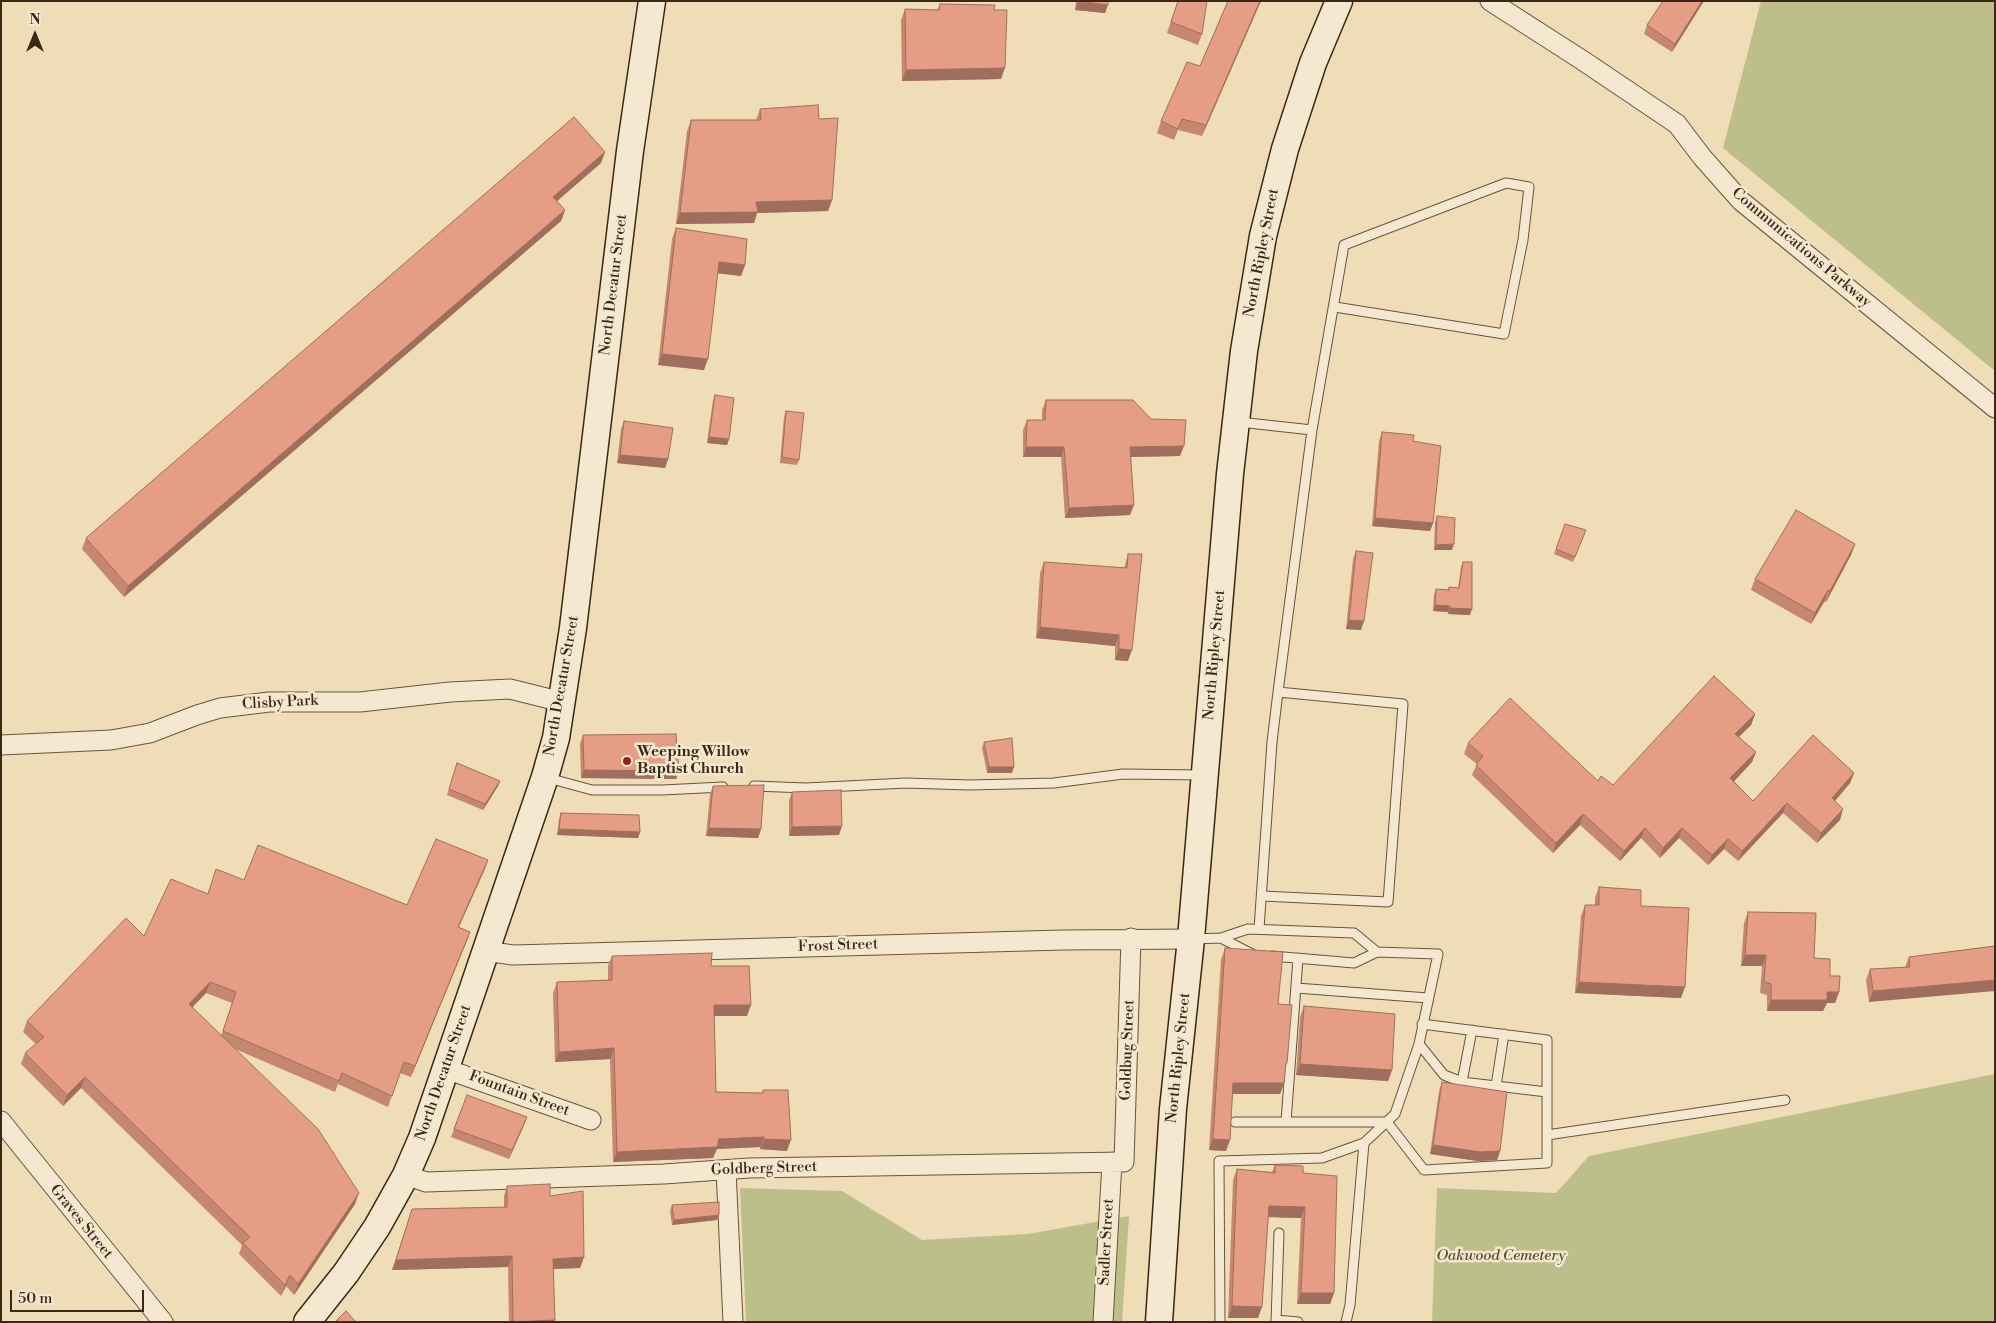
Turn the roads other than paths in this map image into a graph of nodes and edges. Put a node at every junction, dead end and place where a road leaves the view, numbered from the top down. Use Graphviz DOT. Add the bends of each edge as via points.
graph roads {
  1 [pos="652,1"];
  2 [pos="1339,1"];
  3 [pos="1490,1"];
  4 [pos="1335,307"];
  5 [pos="1995,408"];
  6 [pos="1236,421"];
  7 [pos="1312,430"];
  8 [pos="1278,692"];
  9 [pos="562,702"];
  10 [pos="1,745"];
  11 [pos="1205,775"];
  12 [pos="545,777"];
  13 [pos="1262,896"];
  14 [pos="1259,929"];
  15 [pos="1131,938"];
  16 [pos="1221,938"];
  17 [pos="1191,939"];
  18 [pos="486,952"];
  19 [pos="1376,952"];
  20 [pos="1298,958"];
  21 [pos="1296,988"];
  22 [pos="1428,998"];
  23 [pos="1422,1024"];
  24 [pos="1472,1030"];
  25 [pos="1504,1034"];
  26 [pos="1419,1044"];
  27 [pos="446,1069"];
  28 [pos="1462,1082"];
  29 [pos="1496,1086"];
  30 [pos="1547,1092"];
  31 [pos="1785,1100"];
  32 [pos="591,1120"];
  33 [pos="1,1121"];
  34 [pos="1235,1122"];
  35 [pos="1286,1122"];
  36 [pos="1387,1122"];
  37 [pos="1547,1135"];
  38 [pos="1364,1143"];
  39 [pos="1118,1162"];
  40 [pos="726,1170"];
  41 [pos="406,1175"];
  42 [pos="1279,1233"];
  43 [pos="1276,1321"];
  44 [pos="163,1322"];
  45 [pos="307,1322"];
  46 [pos="733,1322"];
  47 [pos="1103,1322"];
  48 [pos="1159,1322"];
  49 [pos="1220,1322"];
  50 [pos="1298,1322"];
  51 [pos="1346,1322"];
  1 -- 9 [label="street, North Decatur Street" via="630,151"];
  2 -- 6 [label="street, North Ripley Street" via="1313,64 1270,207 1250,315"];
  3 -- 5 [label="street, Communications Parkway" via="1677,124 1741,201"];
  4 -- 4 [label="lane" via="1344,245 1506,183 1529,187 1504,334"];
  4 -- 7 [label="lane"];
  6 -- 7 [label="lane"];
  6 -- 11 [label="street, North Ripley Street"];
  7 -- 8 [label="lane"];
  8 -- 13 [label="lane"];
  8 -- 13 [label="lane" via="1403,704 1388,902"];
  9 -- 10 [label="street, Clisby Park" via="510,689 360,702 269,702 220,708 150,733 110,740"];
  9 -- 12 [label="street, North Decatur Street"];
  11 -- 12 [label="lane" via="1123,774 1044,783 906,783 806,788 741,786 662,790 592,790"];
  11 -- 17 [label="street, North Ripley Street"];
  12 -- 18 [label="street, North Decatur Street"];
  13 -- 14 [label="lane"];
  14 -- 16 [label="lane" via="1248,929"];
  14 -- 19 [label="lane" via="1354,933"];
  15 -- 17 [label="street, Frost Street"];
  15 -- 18 [label="street, Frost Street" via="513,955"];
  15 -- 39 [label="street, Goldbug Street"];
  16 -- 17 [label="lane"];
  16 -- 20 [label="lane" via="1251,954"];
  17 -- 48 [label="street, North Ripley Street" via="1173,1109"];
  18 -- 27 [label="street, North Decatur Street"];
  19 -- 20 [label="lane" via="1354,963"];
  19 -- 22 [label="lane" via="1438,954"];
  20 -- 21 [label="lane"];
  21 -- 22 [label="lane"];
  21 -- 35 [label="lane"];
  22 -- 23 [label="lane"];
  23 -- 24 [label="lane"];
  23 -- 26 [label="lane"];
  24 -- 25 [label="lane"];
  24 -- 28 [label="lane"];
  25 -- 29 [label="lane"];
  25 -- 30 [label="lane" via="1547,1040"];
  26 -- 28 [label="lane" via="1444,1075"];
  26 -- 36 [label="lane" via="1396,1114"];
  27 -- 32 [label="street, Fountain Street"];
  27 -- 41 [label="street, North Decatur Street"];
  28 -- 29 [label="lane"];
  29 -- 30 [label="lane"];
  30 -- 37 [label="lane"];
  31 -- 37 [label="lane"];
  33 -- 44 [label="street, Graves Street"];
  34 -- 35 [label="lane"];
  35 -- 36 [label="lane"];
  36 -- 37 [label="lane" via="1424,1170 1547,1163"];
  36 -- 38 [label="lane"];
  38 -- 49 [label="lane" via="1322,1158 1219,1161"];
  38 -- 51 [label="lane"];
  39 -- 40 [label="street, Goldberg Street"];
  39 -- 47 [label="street, Sadler Street"];
  40 -- 41 [label="street, Goldberg Street" via="435,1182"];
  40 -- 46 [label="street"];
  41 -- 45 [label="street, North Decatur Street" via="346,1274"];
  42 -- 43 [label="lane"];
  43 -- 50 [label="lane"];
}
